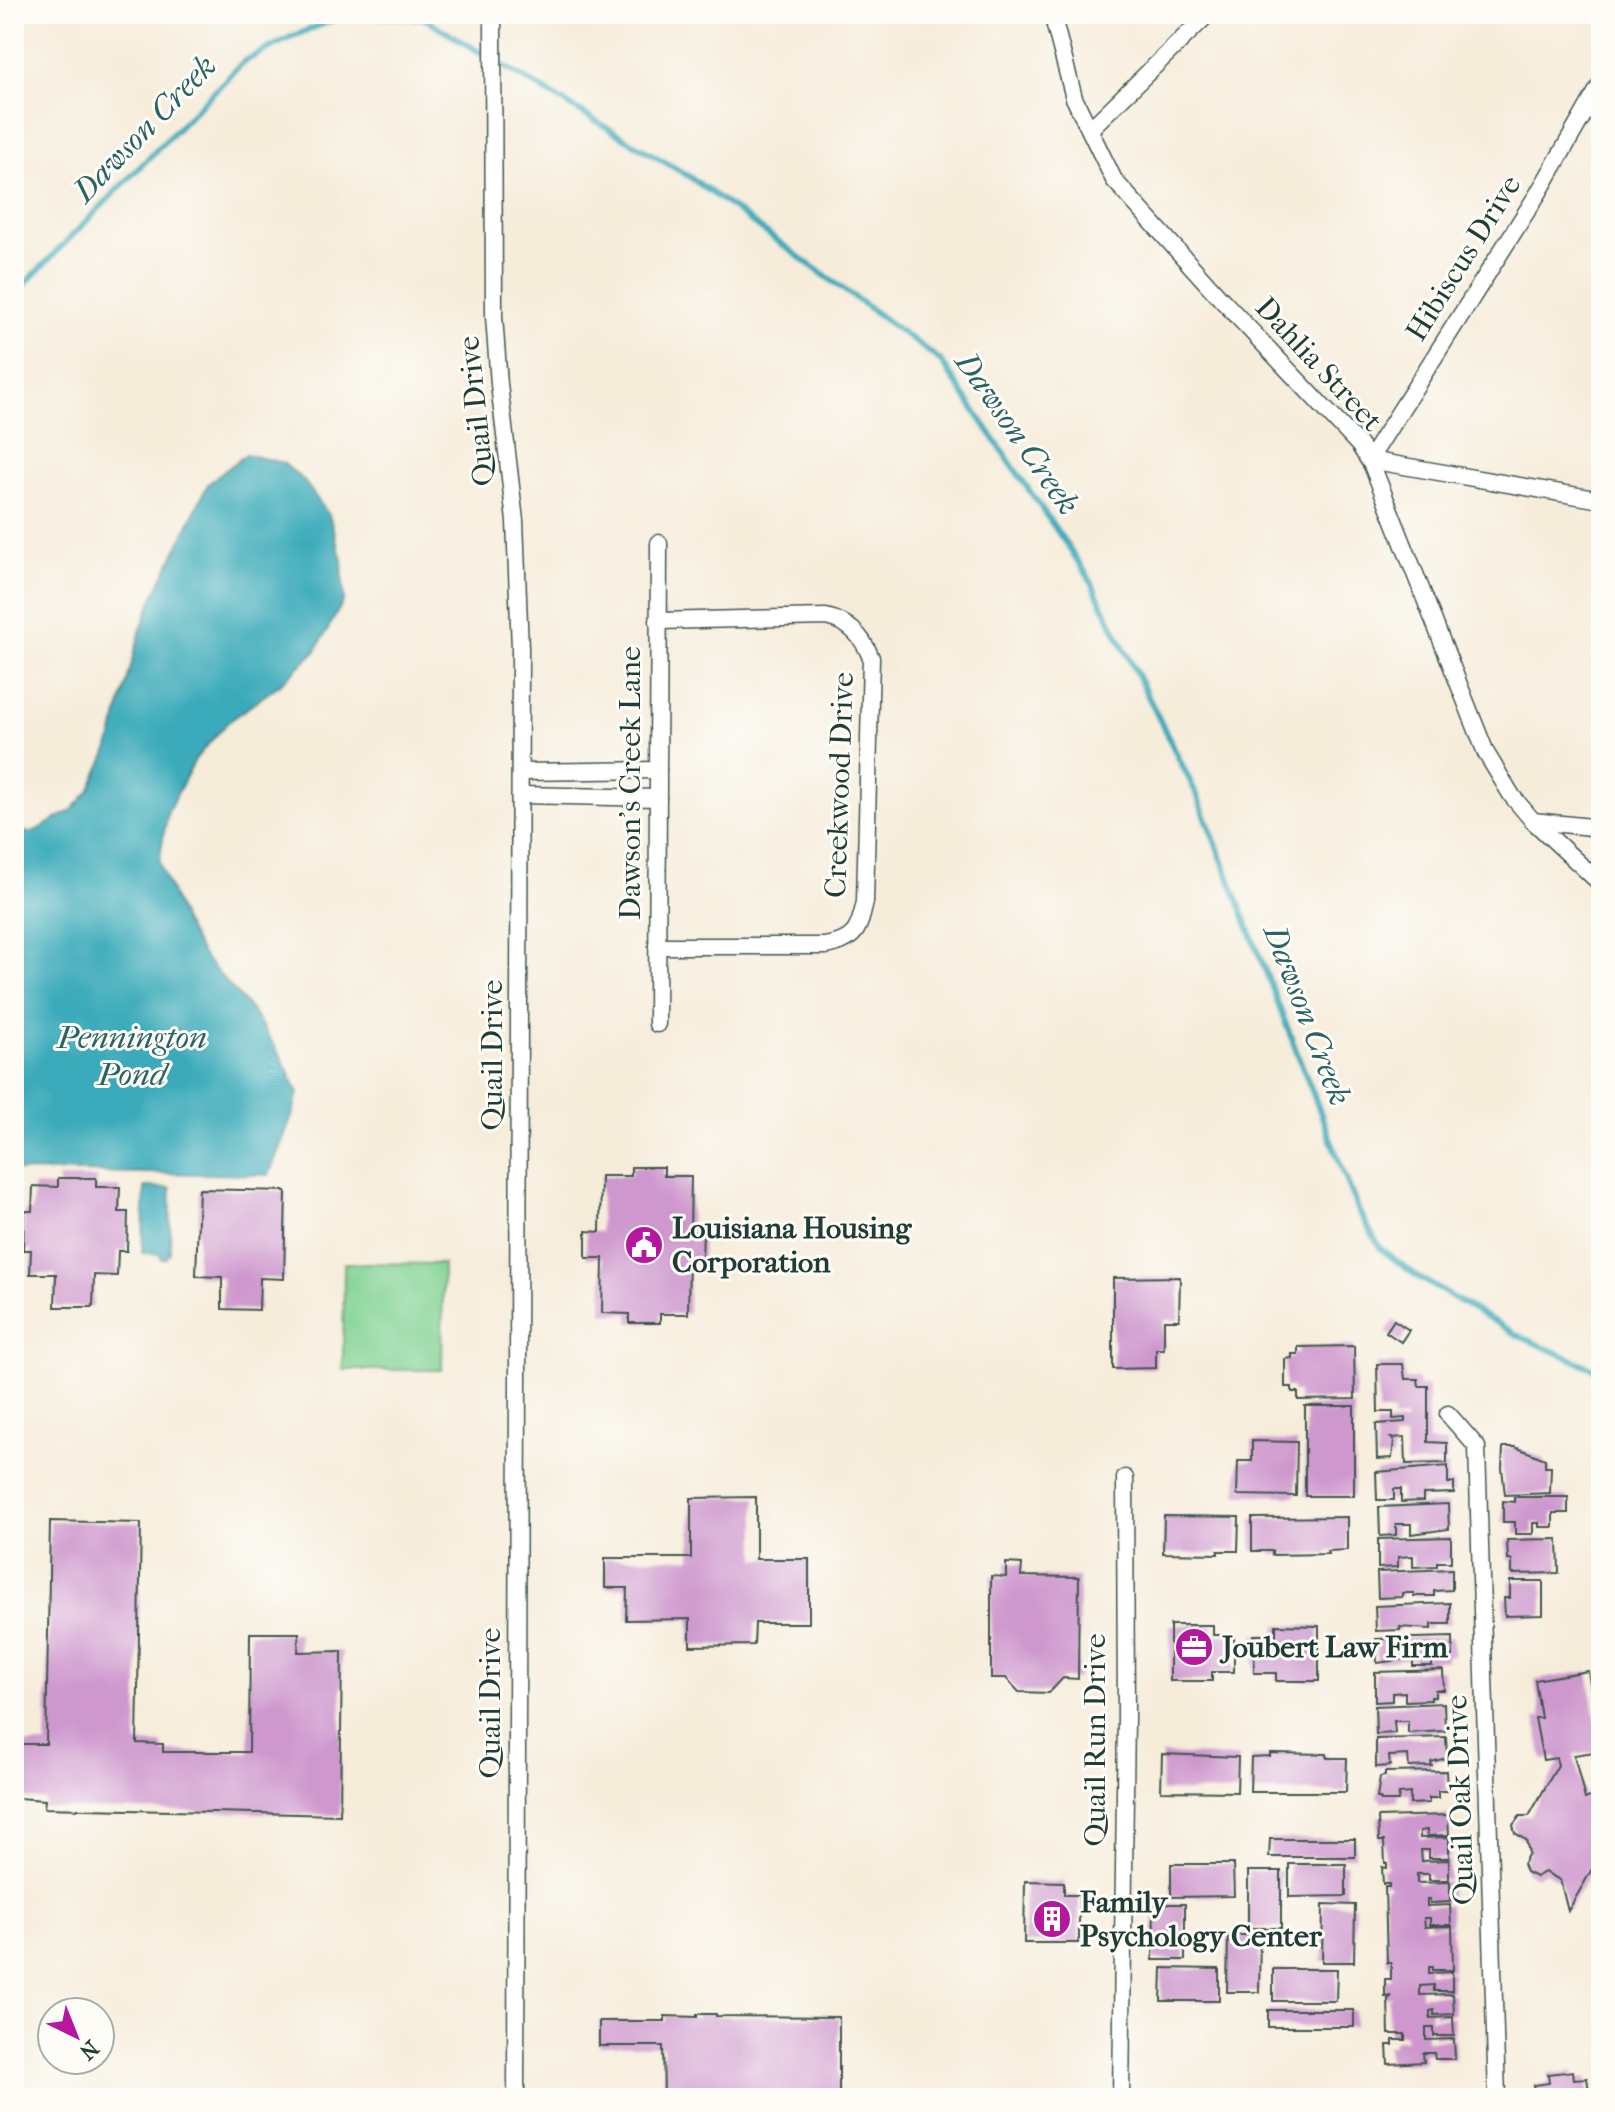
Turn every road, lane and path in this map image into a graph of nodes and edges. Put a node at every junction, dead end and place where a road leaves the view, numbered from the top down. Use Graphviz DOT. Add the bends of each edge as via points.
graph roads {
  1 [pos="493,14"];
  2 [pos="1052,14"];
  3 [pos="1208,14"];
  4 [pos="1601,84"];
  5 [pos="1090,129"];
  6 [pos="1369,460"];
  7 [pos="1601,500"];
  8 [pos="659,543"];
  9 [pos="658,621"];
  10 [pos="658,770"];
  11 [pos="521,772"];
  12 [pos="520,795"];
  13 [pos="658,798"];
  14 [pos="1533,821"];
  15 [pos="1601,828"];
  16 [pos="1601,884"];
  17 [pos="657,946"];
  18 [pos="657,1024"];
  19 [pos="1448,1414"];
  20 [pos="1125,1478"];
  21 [pos="516,2098"];
  22 [pos="1121,2098"];
  23 [pos="1497,2098"];
  1 -- 11 [label="street, Quail Drive" via="495,330 517,558"];
  2 -- 5 [label="street, Dahlia Street" via="1074,98"];
  3 -- 5 [label="street"];
  4 -- 6 [label="street, Hibiscus Drive"];
  5 -- 6 [label="street, Dahlia Street" via="1114,180"];
  6 -- 7 [label="street"];
  6 -- 14 [label="street, Dahlia Street" via="1486,753"];
  8 -- 9 [label="street, Dawson's Creek Lane"];
  9 -- 10 [label="street, Dawson's Creek Lane"];
  9 -- 17 [label="street, Creekwood Drive" via="838,619 859,635 871,658 865,902 860,926 840,944 825,946"];
  10 -- 11 [label="street"];
  10 -- 13 [label="street, Dawson's Creek Lane"];
  11 -- 12 [label="street, Quail Drive"];
  12 -- 13 [label="street"];
  12 -- 21 [label="street, Quail Drive"];
  13 -- 17 [label="street, Dawson's Creek Lane"];
  14 -- 15 [label="street"];
  14 -- 16 [label="street, Dahlia Street"];
  17 -- 18 [label="street, Dawson's Creek Lane"];
  19 -- 23 [label="street, Quail Oak Drive" via="1477,1447"];
  20 -- 22 [label="street, Quail Run Drive"];
}
